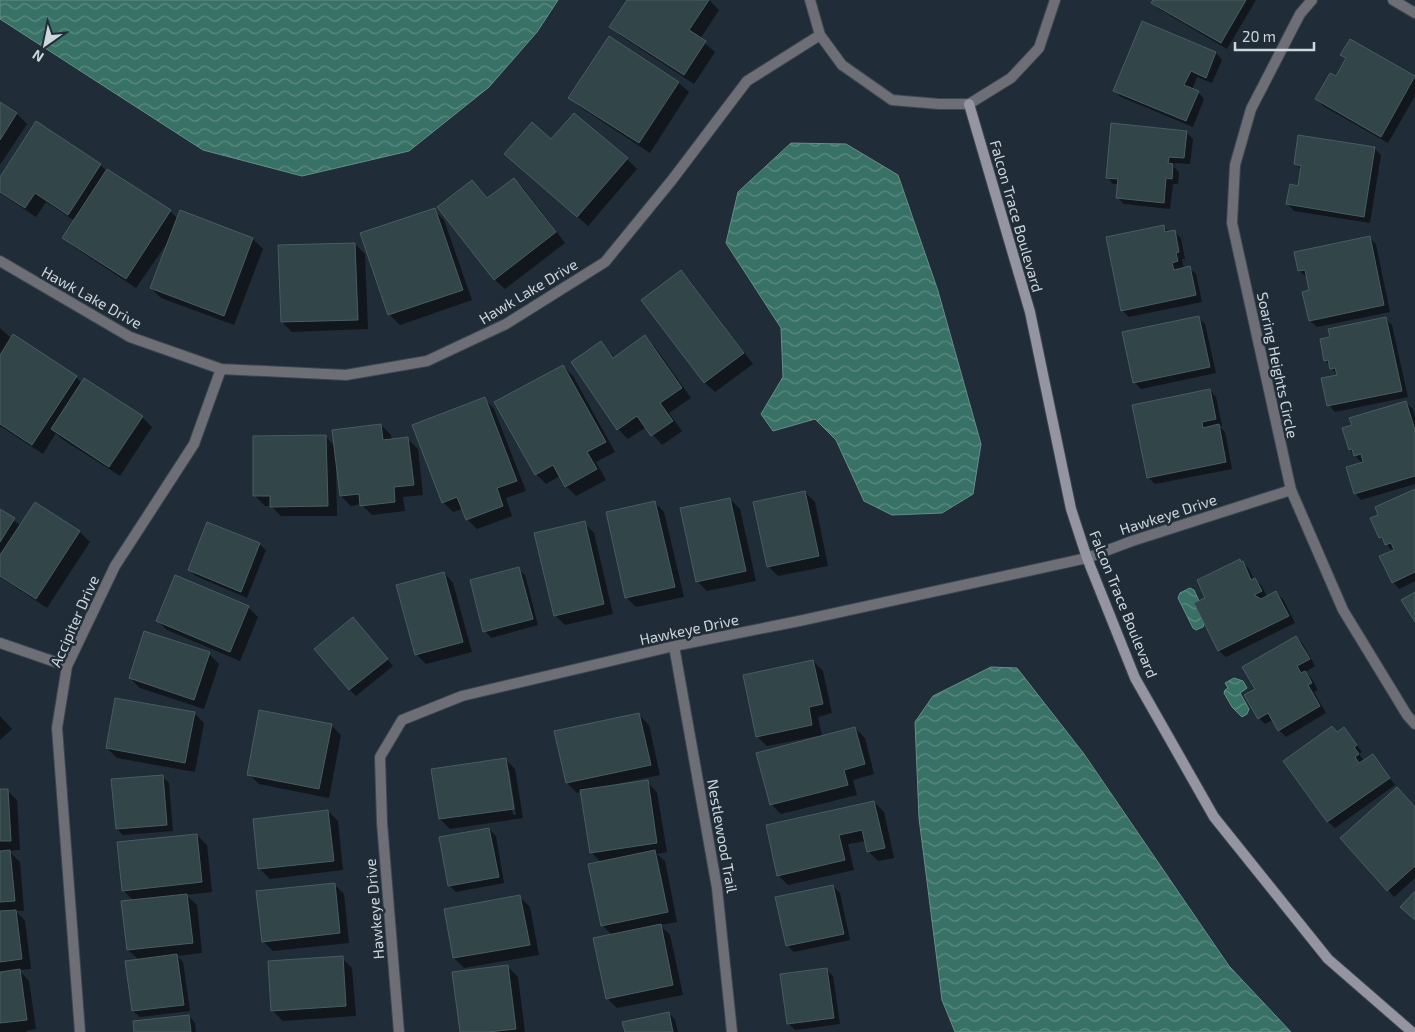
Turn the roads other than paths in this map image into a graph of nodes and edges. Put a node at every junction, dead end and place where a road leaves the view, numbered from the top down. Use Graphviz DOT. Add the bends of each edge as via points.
graph roads {
  1 [pos="810,0"];
  2 [pos="1055,0"];
  3 [pos="1312,0"];
  4 [pos="1393,0"];
  5 [pos="1415,13"];
  6 [pos="820,35"];
  7 [pos="969,104"];
  8 [pos="0,261"];
  9 [pos="221,369"];
  10 [pos="1291,490"];
  11 [pos="1087,558"];
  12 [pos="0,643"];
  13 [pos="674,646"];
  14 [pos="67,666"];
  15 [pos="1415,724"];
  16 [pos="80,1032"];
  17 [pos="399,1032"];
  18 [pos="732,1032"];
  19 [pos="1412,1032"];
  1 -- 6 [label="street"];
  2 -- 7 [label="street" via="1039,48 1011,78"];
  3 -- 10 [label="street, Soaring Heights Circle" via="1300,14 1251,108 1235,165 1232,223"];
  4 -- 5 [label="street"];
  6 -- 7 [label="street" via="842,65 892,100"];
  6 -- 9 [label="street, Hawk Lake Drive" via="747,81 605,262 506,324 426,361 346,375"];
  7 -- 11 [label="street, Falcon Trace Boulevard" via="1030,312 1071,509"];
  8 -- 9 [label="street, Hawk Lake Drive" via="130,337"];
  9 -- 14 [label="street, Accipiter Drive" via="194,444 115,566"];
  10 -- 11 [label="street, Hawkeye Drive"];
  10 -- 15 [label="street, Soaring Heights Circle" via="1343,610"];
  11 -- 13 [label="street, Hawkeye Drive" via="799,622"];
  11 -- 19 [label="street, Falcon Trace Boulevard" via="1135,678 1214,817 1328,959"];
  12 -- 14 [label="street"];
  13 -- 17 [label="street, Hawkeye Drive" via="462,696 402,720 380,757 382,823"];
  13 -- 18 [label="street, Nestlewood Trail" via="717,888"];
  14 -- 16 [label="street, Accipiter Drive" via="57,728"];
}
